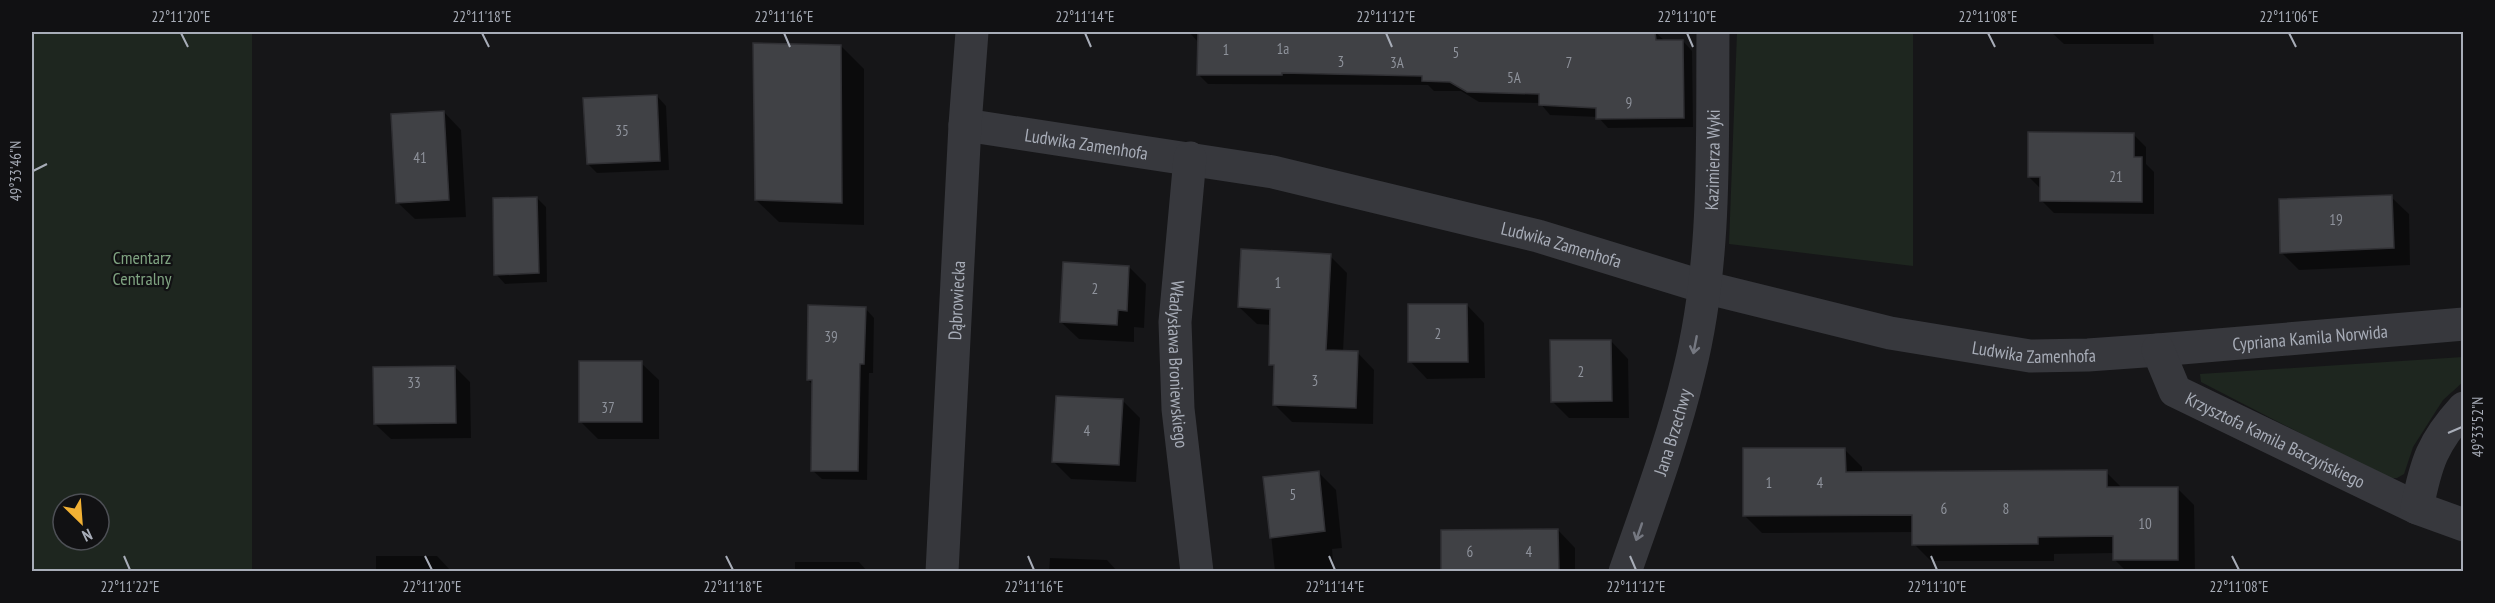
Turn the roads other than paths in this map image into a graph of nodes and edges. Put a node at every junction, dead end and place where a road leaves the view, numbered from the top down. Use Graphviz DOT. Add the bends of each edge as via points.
graph roads {
  1 [pos="972,32"];
  2 [pos="1713,32"];
  3 [pos="965,126"];
  4 [pos="1190,158"];
  5 [pos="1704,287"];
  6 [pos="2463,324"];
  7 [pos="2158,350"];
  8 [pos="2463,408"];
  9 [pos="2417,508"];
  10 [pos="2463,525"];
  11 [pos="942,572"];
  12 [pos="1197,572"];
  13 [pos="1626,572"];
  1 -- 3 [label="street, Dąbrowiecka"];
  2 -- 5 [label="street, Kazimierza Wyki" via="1712,185"];
  3 -- 4 [label="street, Ludwika Zamenhofa"];
  3 -- 11 [label="street, Dąbrowiecka"];
  4 -- 5 [label="street, Ludwika Zamenhofa" via="1273,172 1538,236"];
  4 -- 12 [label="street, Władysława Broniewskiego" via="1175,322 1178,409"];
  5 -- 7 [label="street, Ludwika Zamenhofa" via="1890,333 2030,356"];
  5 -- 13 [label="street, Jana Brzechwy, one-way" via="1689,372"];
  6 -- 7 [label="street, Cypriana Kamila Norwida"];
  7 -- 9 [label="street, Krzysztofa Kamila Baczyńskiego" via="2175,391"];
  8 -- 9 [label="street" via="2438,440 2426,465"];
  9 -- 10 [label="street, Krzysztofa Kamila Baczyńskiego"];
}
